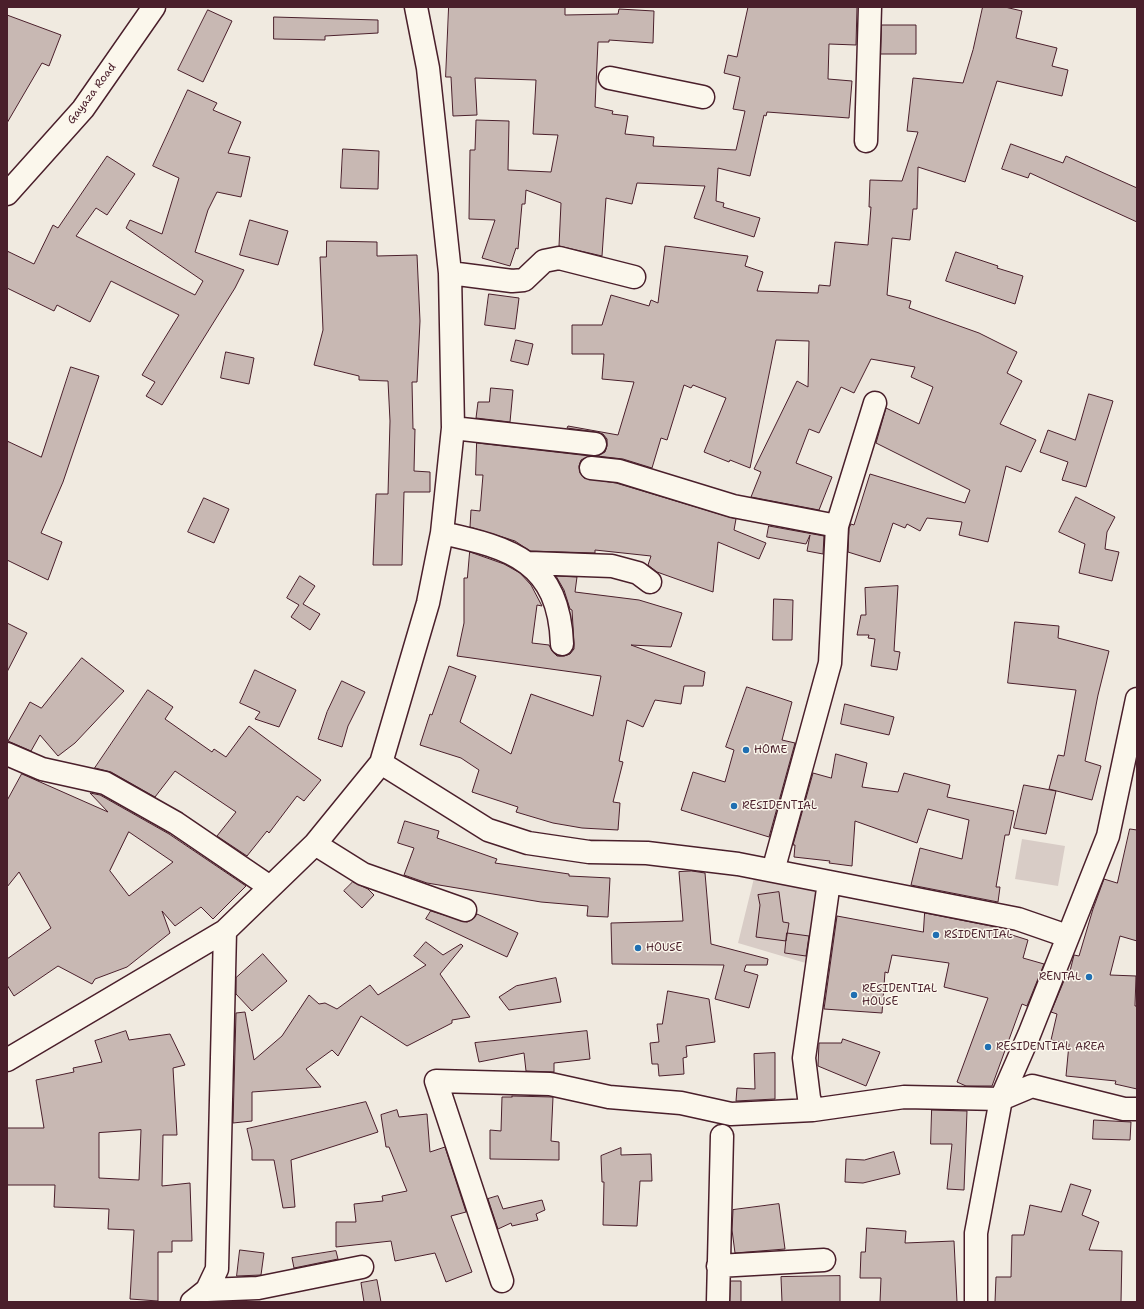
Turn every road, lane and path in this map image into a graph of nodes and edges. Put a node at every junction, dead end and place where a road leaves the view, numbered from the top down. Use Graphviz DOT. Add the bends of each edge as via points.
graph roads {
  1 [pos="154,7"];
  2 [pos="416,7"];
  3 [pos="870,7"];
  4 [pos="610,78"];
  5 [pos="703,97"];
  6 [pos="866,141"];
  7 [pos="7,194"];
  8 [pos="450,273"];
  9 [pos="634,277"];
  10 [pos="875,403"];
  11 [pos="453,428"];
  12 [pos="595,444"];
  13 [pos="591,468"];
  14 [pos="837,526"];
  15 [pos="442,533"];
  16 [pos="529,563"];
  17 [pos="650,582"];
  18 [pos="562,644"];
  19 [pos="1137,699"];
  20 [pos="7,754"];
  21 [pos="380,763"];
  22 [pos="315,844"];
  23 [pos="773,871"];
  24 [pos="829,882"];
  25 [pos="270,887"];
  26 [pos="465,910"];
  27 [pos="225,931"];
  28 [pos="1068,936"];
  29 [pos="7,1060"];
  30 [pos="1001,1099"];
  31 [pos="1137,1109"];
  32 [pos="813,1110"];
  33 [pos="722,1136"];
  34 [pos="824,1260"];
  35 [pos="718,1266"];
  36 [pos="362,1268"];
  37 [pos="502,1281"];
  38 [pos="199,1296"];
  39 [pos="718,1302"];
  40 [pos="976,1302"];
  1 -- 7 [label="street, Gayaza Road" via="83,109"];
  2 -- 8 [label="street" via="428,68"];
  3 -- 6 [label="street"];
  4 -- 5 [label="street"];
  8 -- 9 [label="street" via="512,281 524,280 544,261 559,258"];
  8 -- 11 [label="street"];
  10 -- 14 [label="street"];
  11 -- 12 [label="street"];
  11 -- 15 [label="street"];
  13 -- 14 [label="street" via="619,471 733,506"];
  14 -- 23 [label="street" via="830,663"];
  15 -- 16 [label="street" via="476,540 508,551"];
  15 -- 21 [label="street" via="428,603"];
  16 -- 17 [label="street" via="612,566 638,573"];
  16 -- 18 [label="street" via="551,589 562,626"];
  19 -- 28 [label="street" via="1108,836"];
  20 -- 25 [label="street" via="42,770 105,783 176,823"];
  21 -- 22 [label="street"];
  21 -- 23 [label="street" via="488,830 528,843 589,852 647,853"];
  22 -- 25 [label="street"];
  22 -- 26 [label="street" via="363,874"];
  23 -- 24 [label="street"];
  24 -- 28 [label="street" via="1018,919"];
  24 -- 32 [label="street" via="804,1058 808,1098"];
  25 -- 27 [label="street"];
  27 -- 29 [label="street"];
  27 -- 38 [label="street" via="217,1269"];
  28 -- 30 [label="street"];
  30 -- 31 [label="street" via="1032,1086 1124,1109"];
  30 -- 32 [label="street" via="904,1097"];
  30 -- 40 [label="street" via="976,1233"];
  32 -- 37 [label="street" via="730,1114 681,1104 609,1097 550,1084 436,1081"];
  33 -- 35 [label="street"];
  34 -- 35 [label="street"];
  35 -- 39 [label="street"];
  36 -- 38 [label="street" via="258,1288"];
}
